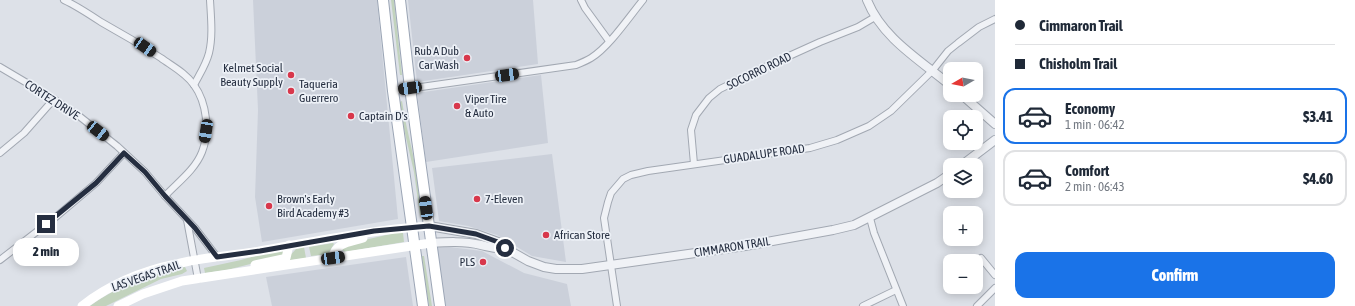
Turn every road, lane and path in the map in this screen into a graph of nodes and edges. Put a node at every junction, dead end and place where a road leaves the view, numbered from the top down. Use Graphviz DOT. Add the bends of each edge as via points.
graph roads {
  1 [pos="64,0"];
  2 [pos="210,0"];
  3 [pos="383,0"];
  4 [pos="400,0"];
  5 [pos="580,0"];
  6 [pos="643,0"];
  7 [pos="867,0"];
  8 [pos="875,17"];
  9 [pos="995,19"];
  10 [pos="609,41"];
  11 [pos="0,67"];
  12 [pos="933,70"];
  13 [pos="943,79"];
  14 [pos="194,85"];
  15 [pos="410,88"];
  16 [pos="393,91"];
  17 [pos="54,99"];
  18 [pos="970,102"];
  19 [pos="995,124"];
  20 [pos="995,140"];
  21 [pos="0,152"];
  22 [pos="124,153"];
  23 [pos="971,158"];
  24 [pos="694,164"];
  25 [pos="943,179"];
  26 [pos="165,196"];
  27 [pos="870,218"];
  28 [pos="187,220"];
  29 [pos="429,226"];
  30 [pos="412,227"];
  31 [pos="374,231"];
  32 [pos="431,243"];
  33 [pos="289,245"];
  34 [pos="415,245"];
  35 [pos="505,248"];
  36 [pos="217,257"];
  37 [pos="333,258"];
  38 [pos="0,260"];
  39 [pos="195,260"];
  40 [pos="983,260"];
  41 [pos="611,266"];
  42 [pos="248,272"];
  43 [pos="995,274"];
  44 [pos="198,279"];
  45 [pos="995,288"];
  46 [pos="896,290"];
  47 [pos="82,306"];
  48 [pos="118,306"];
  49 [pos="423,306"];
  50 [pos="440,306"];
  51 [pos="617,306"];
  52 [pos="863,306"];
  53 [pos="903,306"];
  54 [pos="977,306"];
  1 -- 14 [label="street" via="145,47 178,70"];
  2 -- 14 [label="street" via="209,54"];
  3 -- 16 [label="main road"];
  4 -- 15 [label="main road"];
  5 -- 10 [label="street"];
  6 -- 10 [label="street"];
  7 -- 8 [label="street"];
  8 -- 12 [label="street" via="890,36"];
  8 -- 24 [label="street, SOCORRO ROAD" via="858,27 767,66 709,98 696,115 691,130"];
  9 -- 12 [label="street, GUADALUPE ROAD" via="979,27 948,51"];
  10 -- 15 [label="street" via="591,58 576,65"];
  11 -- 17 [label="street, CORTEZ DRIVE"];
  12 -- 13 [label="street"];
  12 -- 24 [label="street, GUADALUPE ROAD" via="882,118 837,140 810,148"];
  14 -- 26 [label="street" via="204,107 204,143 189,172"];
  15 -- 16 [label="street"];
  15 -- 29 [label="main road"];
  16 -- 30 [label="main road"];
  17 -- 21 [label="street" via="24,132"];
  17 -- 22 [label="street, CORTEZ DRIVE"];
  18 -- 19 [label="street"];
  20 -- 23 [label="street"];
  22 -- 26 [label="street, CORTEZ DRIVE" via="145,172"];
  22 -- 38 [label="street" via="96,183"];
  24 -- 41 [label="street, GUADALUPE ROAD" via="631,175 618,184 611,193 604,218"];
  25 -- 27 [label="street, CIMMARON TRAIL"];
  26 -- 28 [label="street, CORTEZ DRIVE"];
  27 -- 41 [label="street, CIMMARON TRAIL" via="833,230"];
  27 -- 46 [label="street"];
  28 -- 36 [label="street, CORTEZ DRIVE"];
  28 -- 39 [label="street"];
  29 -- 30 [label="main road, LAS VEGAS TRAIL"];
  29 -- 32 [label="main road"];
  29 -- 35 [label="street, CIMMARON TRAIL" via="476,234 498,242"];
  30 -- 31 [label="main road, LAS VEGAS TRAIL"];
  30 -- 34 [label="main road"];
  31 -- 33 [label="main road, LAS VEGAS TRAIL"];
  31 -- 37 [label="main road" via="367,238 340,245"];
  32 -- 34 [label="main road, LAS VEGAS TRAIL"];
  32 -- 35 [label="street, CIMMARON TRAIL" via="459,242 494,249"];
  32 -- 50 [label="main road"];
  33 -- 36 [label="main road, LAS VEGAS TRAIL"];
  33 -- 42 [label="main road" via="286,258 253,266"];
  34 -- 37 [label="main road, LAS VEGAS TRAIL"];
  34 -- 49 [label="main road"];
  35 -- 41 [label="street, CIMMARON TRAIL" via="528,261 556,269"];
  36 -- 39 [label="main road, LAS VEGAS TRAIL"];
  37 -- 42 [label="main road, LAS VEGAS TRAIL"];
  39 -- 44 [label="street"];
  39 -- 47 [label="main road, LAS VEGAS TRAIL" via="166,266 116,284"];
  40 -- 43 [label="street"];
  41 -- 51 [label="street, GUADALUPE ROAD"];
  42 -- 44 [label="main road, LAS VEGAS TRAIL"];
  44 -- 48 [label="main road, LAS VEGAS TRAIL" via="182,281 143,294"];
  45 -- 54 [label="street"];
  46 -- 52 [label="street"];
  46 -- 53 [label="street"];
}
